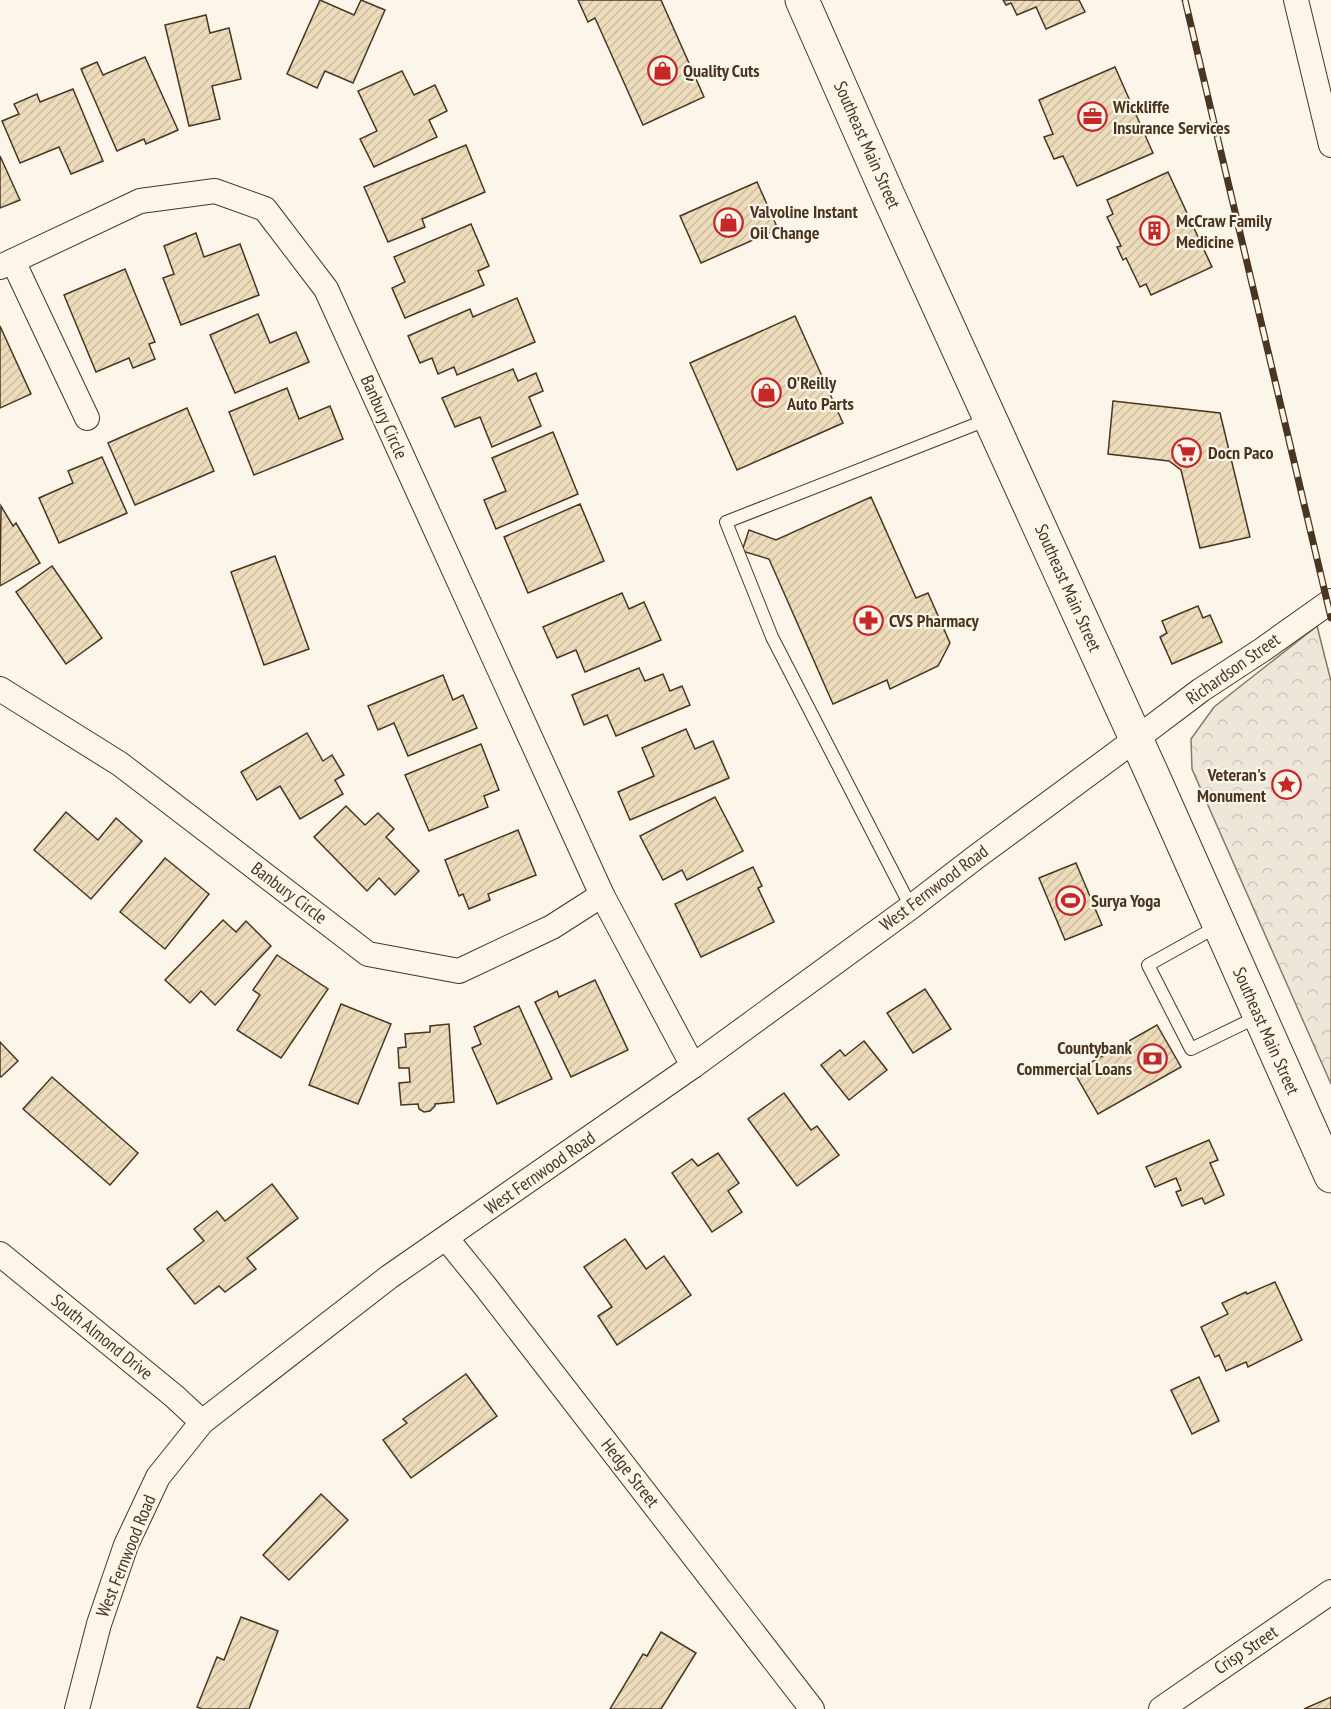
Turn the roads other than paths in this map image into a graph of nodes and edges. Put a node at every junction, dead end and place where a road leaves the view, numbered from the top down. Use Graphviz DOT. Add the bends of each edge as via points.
graph roads {
  1 [pos="802,0"];
  2 [pos="1296,0"];
  3 [pos="1331,145"];
  4 [pos="6,264"];
  5 [pos="87,418"];
  6 [pos="990,418"];
  7 [pos="1331,601"];
  8 [pos="0,689"];
  9 [pos="1136,739"];
  10 [pos="602,895"];
  11 [pos="910,908"];
  12 [pos="1220,925"];
  13 [pos="1259,1016"];
  14 [pos="693,1066"];
  15 [pos="1331,1176"];
  16 [pos="446,1238"];
  17 [pos="0,1254"];
  18 [pos="202,1422"];
  19 [pos="1331,1592"];
  20 [pos="77,1709"];
  21 [pos="812,1709"];
  22 [pos="1161,1709"];
  1 -- 6 [label="main road, Southeast Main Street"];
  2 -- 3 [label="street"];
  4 -- 5 [label="street"];
  4 -- 10 [label="street, Banbury Circle" via="140,201 215,191 265,209 326,289"];
  6 -- 9 [label="main road, Southeast Main Street"];
  6 -- 11 [label="lane" via="726,522 772,637"];
  7 -- 9 [label="street, Richardson Street"];
  8 -- 10 [label="street, Banbury Circle" via="120,764 368,954 459,970 552,927"];
  9 -- 11 [label="street, West Fernwood Road"];
  9 -- 12 [label="main road, Southeast Main Street"];
  10 -- 14 [label="street, Banbury Circle"];
  11 -- 14 [label="street, West Fernwood Road"];
  12 -- 13 [label="main road, Southeast Main Street"];
  12 -- 13 [label="lane" via="1148,965 1191,1049"];
  13 -- 15 [label="main road, Southeast Main Street"];
  14 -- 16 [label="street, West Fernwood Road"];
  16 -- 18 [label="street, West Fernwood Road" via="389,1276"];
  16 -- 21 [label="street, Hedge Street"];
  17 -- 18 [label="street, South Almond Drive"];
  18 -- 20 [label="street, West Fernwood Road" via="158,1477 126,1545 99,1624"];
  19 -- 22 [label="street, Crisp Street"];
}
